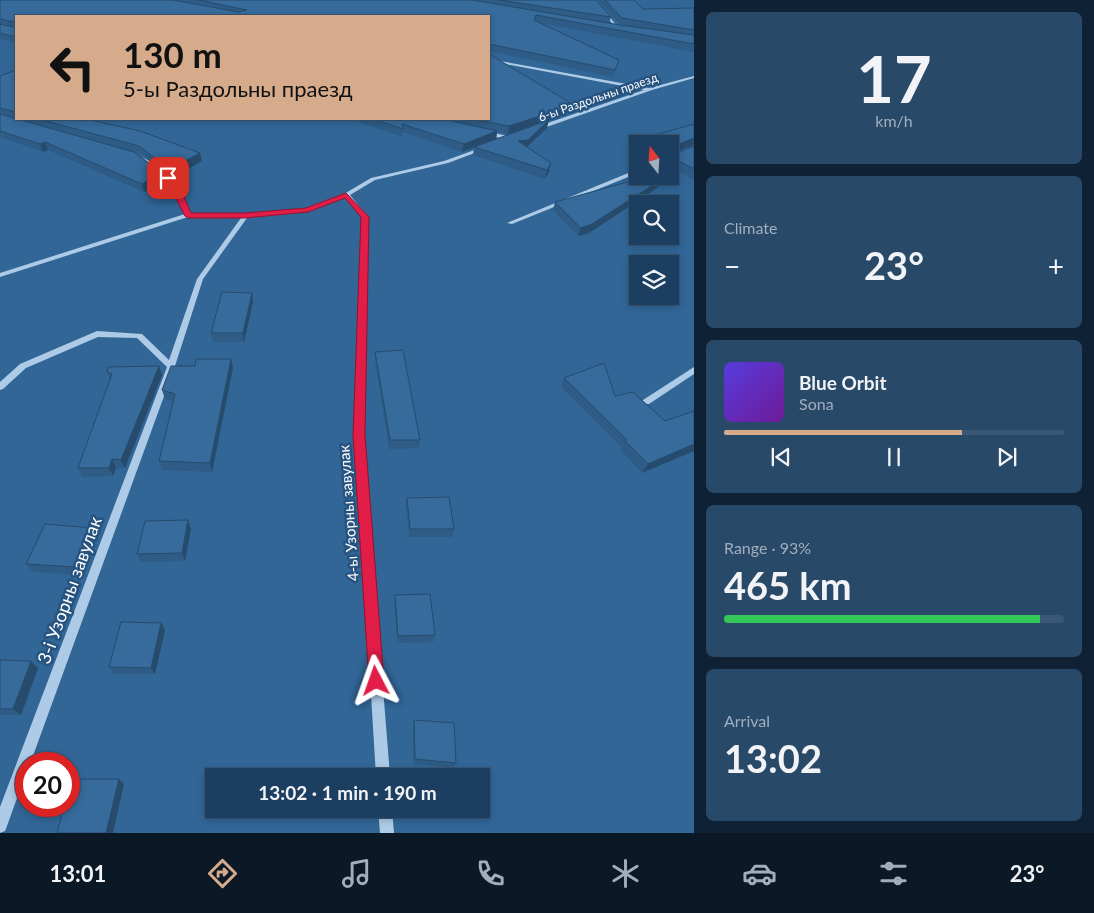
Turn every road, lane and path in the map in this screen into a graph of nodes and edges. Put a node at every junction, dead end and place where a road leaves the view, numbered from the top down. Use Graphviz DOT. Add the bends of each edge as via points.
graph roads {
  1 [pos="594,0"];
  2 [pos="610,28"];
  3 [pos="619,29"];
  4 [pos="629,31"];
  5 [pos="490,60"];
  6 [pos="694,77"];
  7 [pos="650,89"];
  8 [pos="479,132"];
  9 [pos="527,132"];
  10 [pos="518,135"];
  11 [pos="508,138"];
  12 [pos="130,155"];
  13 [pos="629,175"];
  14 [pos="346,195"];
  15 [pos="188,216"];
  16 [pos="245,216"];
  17 [pos="510,223"];
  18 [pos="0,275"];
  19 [pos="171,366"];
  20 [pos="694,370"];
  21 [pos="0,388"];
  22 [pos="646,402"];
  23 [pos="382,768"];
  24 [pos="386,818"];
  25 [pos="0,826"];
  26 [pos="387,833"];
  1 -- 3 [label="lane"];
  2 -- 3 [label="lane"];
  3 -- 4 [label="lane"];
  5 -- 7 [label="lane"];
  6 -- 7 [label="lane, 6-ы Раздольны праезд"];
  7 -- 9 [label="lane, 6-ы Раздольны праезд"];
  8 -- 11 [label="lane"];
  10 -- 11 [label="lane"];
  11 -- 14 [label="lane" via="446,162 373,179"];
  12 -- 15 [label="lane" via="159,169 176,187"];
  13 -- 17 [label="lane"];
  14 -- 16 [label="lane" via="308,210"];
  14 -- 23 [label="lane, 4-ы Узорны завулак" via="365,217 359,435"];
  15 -- 16 [label="lane"];
  15 -- 18 [label="lane"];
  16 -- 19 [label="lane, 3-і Узорны завулак" via="200,279"];
  19 -- 21 [label="lane" via="140,336 97,334 24,366"];
  19 -- 25 [label="lane, 3-і Узорны завулак"];
  20 -- 22 [label="lane"];
  24 -- 26 [label="lane"];
}
